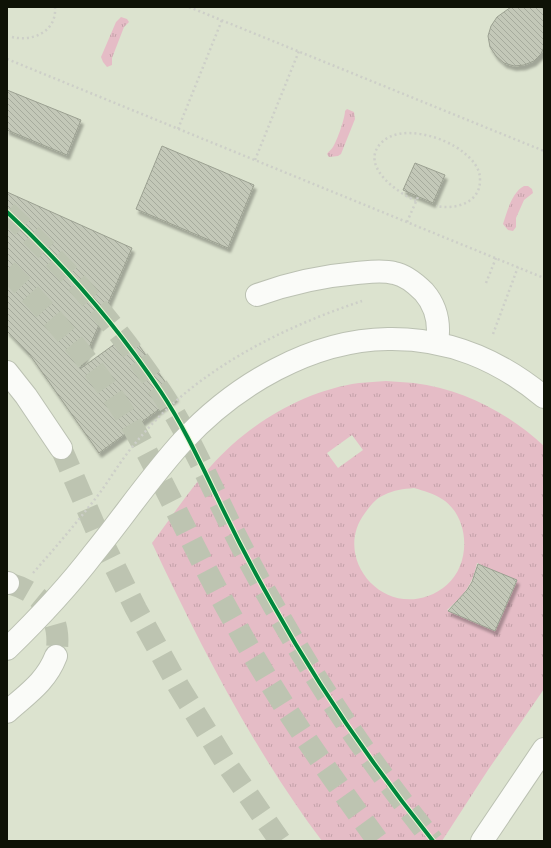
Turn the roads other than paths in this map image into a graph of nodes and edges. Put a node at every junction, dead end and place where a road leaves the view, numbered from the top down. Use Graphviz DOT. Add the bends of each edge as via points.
graph roads {
  1 [pos="256,295"];
  2 [pos="437,343"];
  3 [pos="7,372"];
  4 [pos="544,397"];
  5 [pos="61,448"];
  6 [pos="7,649"];
  7 [pos="56,656"];
  8 [pos="7,712"];
  9 [pos="544,750"];
  10 [pos="482,841"];
  1 -- 2 [label="lane" via="304,280 329,276 372,271 395,273 414,283 430,299 438,320"];
  2 -- 4 [label="lane" via="469,352 499,365"];
  2 -- 6 [label="lane" via="406,339 373,339 342,344 310,353 246,388 213,412 183,441 94,553"];
  3 -- 5 [label="lane"];
  7 -- 8 [label="lane" via="45,678"];
  9 -- 10 [label="lane"];
}
